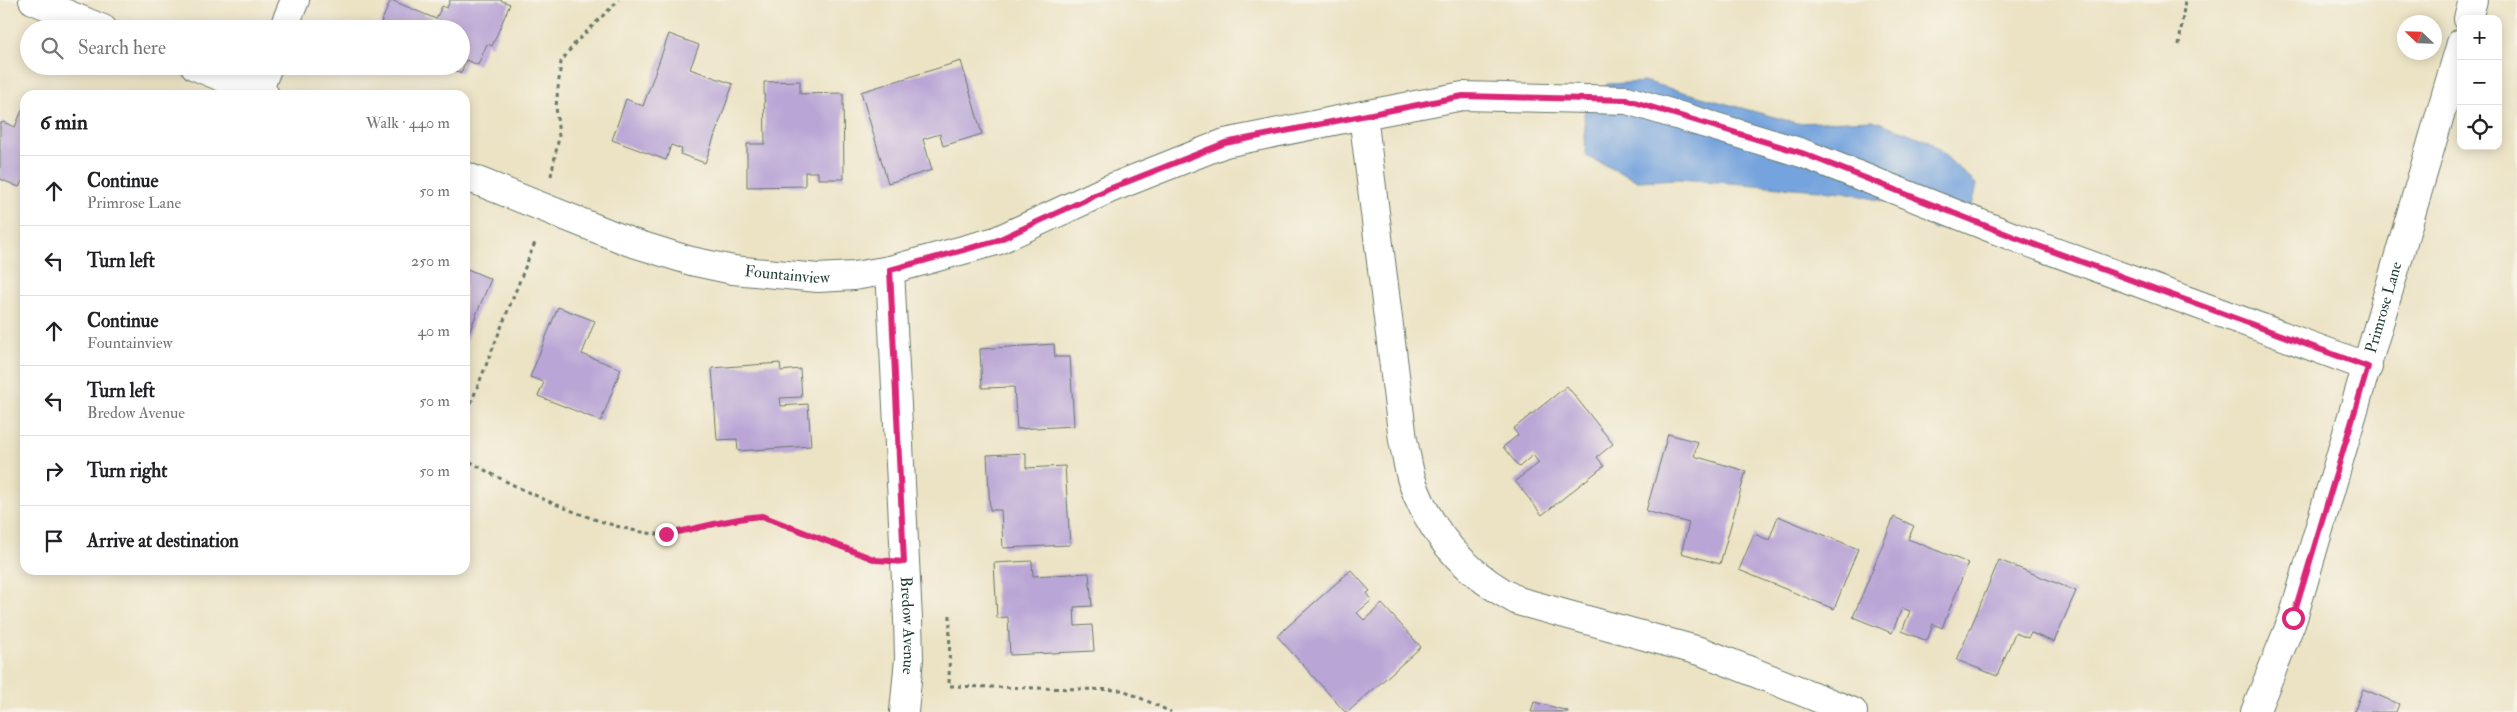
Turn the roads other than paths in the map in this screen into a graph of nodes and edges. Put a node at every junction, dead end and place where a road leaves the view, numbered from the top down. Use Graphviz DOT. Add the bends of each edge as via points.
graph roads {
  1 [pos="33,0"];
  2 [pos="295,0"];
  3 [pos="2473,0"];
  4 [pos="2469,15"];
  5 [pos="81,20"];
  6 [pos="287,20"];
  7 [pos="2457,57"];
  8 [pos="216,75"];
  9 [pos="266,75"];
  10 [pos="252,90"];
  11 [pos="262,90"];
  12 [pos="1363,114"];
  13 [pos="470,178"];
  14 [pos="890,270"];
  15 [pos="2368,367"];
  16 [pos="904,712"];
  17 [pos="1853,712"];
  18 [pos="2256,712"];
  1 -- 5 [label="street"];
  2 -- 6 [label="street"];
  3 -- 4 [label="street"];
  7 -- 15 [label="street, Primrose Lane"];
  8 -- 10 [label="street"];
  9 -- 11 [label="street"];
  12 -- 14 [label="street, Fountainview" via="1225,143 1109,189 996,241"];
  12 -- 15 [label="street, Fountainview" via="1463,96 1628,100 1802,153 2014,237"];
  12 -- 17 [label="street" via="1403,440 1412,480 1429,519 1448,548 1499,591 1518,601 1703,652"];
  13 -- 14 [label="street, Fountainview" via="623,239 691,261 734,270 818,278"];
  14 -- 16 [label="street, Bredow Avenue" via="909,659"];
  15 -- 18 [label="street, Primrose Lane" via="2293,618"];
}
